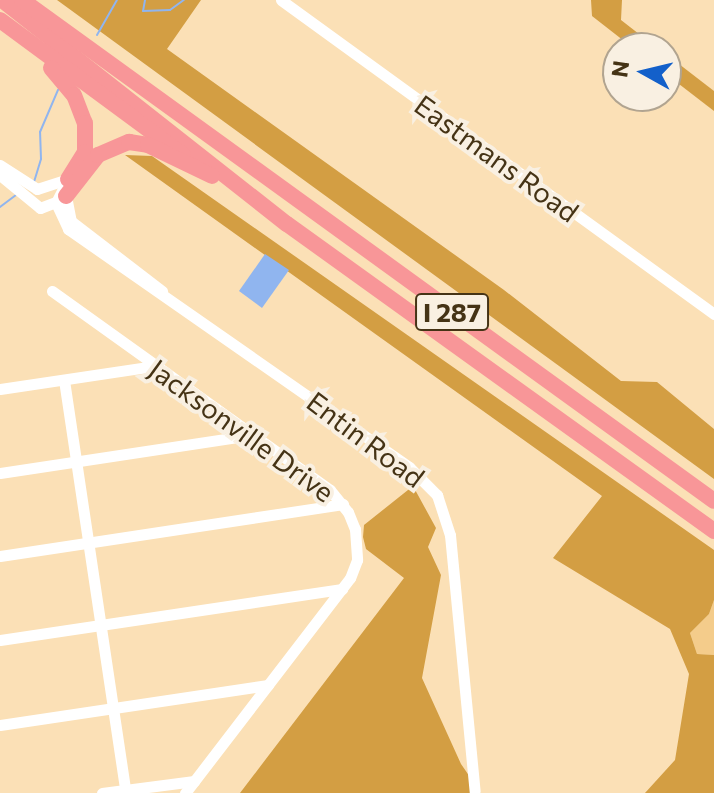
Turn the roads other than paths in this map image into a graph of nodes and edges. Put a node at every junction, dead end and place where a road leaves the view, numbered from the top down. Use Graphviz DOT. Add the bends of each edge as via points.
graph roads {
  1 [pos="2,0"];
  2 [pos="22,0"];
  3 [pos="42,0"];
  4 [pos="281,0"];
  5 [pos="0,20"];
  6 [pos="81,45"];
  7 [pos="0,165"];
  8 [pos="0,175"];
  9 [pos="212,176"];
  10 [pos="63,193"];
  11 [pos="287,224"];
  12 [pos="52,291"];
  13 [pos="714,314"];
  14 [pos="153,366"];
  15 [pos="64,380"];
  16 [pos="0,389"];
  17 [pos="252,435"];
  18 [pos="76,461"];
  19 [pos="0,473"];
  20 [pos="714,501"];
  21 [pos="343,504"];
  22 [pos="714,531"];
  23 [pos="88,543"];
  24 [pos="0,556"];
  25 [pos="342,589"];
  26 [pos="101,625"];
  27 [pos="0,640"];
  28 [pos="268,685"];
  29 [pos="113,708"];
  30 [pos="0,725"];
  31 [pos="194,781"];
  32 [pos="125,790"];
  33 [pos="102,793"];
  34 [pos="185,793"];
  35 [pos="475,793"];
  1 -- 11 [label="highway"];
  2 -- 6 [label="highway, I 287"];
  3 -- 6 [label="highway"];
  4 -- 13 [label="street, Eastmans Road"];
  5 -- 9 [label="highway, I 287"];
  5 -- 10 [label="highway" via="59,75 79,104 87,145"];
  6 -- 20 [label="highway, I 287"];
  7 -- 10 [label="street" via="37,189"];
  8 -- 10 [label="street" via="40,208"];
  9 -- 10 [label="highway" via="148,145 129,142 98,155"];
  9 -- 11 [label="highway, I 287" via="259,211"];
  10 -- 35 [label="street, Entin Road" via="71,221 409,467 437,495 450,535"];
  11 -- 22 [label="highway, I 287"];
  12 -- 14 [label="street, Jacksonville Drive"];
  14 -- 15 [label="street"];
  14 -- 17 [label="street, Jacksonville Drive"];
  15 -- 16 [label="street"];
  15 -- 18 [label="street"];
  17 -- 18 [label="street"];
  17 -- 21 [label="street, Jacksonville Drive"];
  18 -- 19 [label="street"];
  18 -- 23 [label="street"];
  21 -- 23 [label="street"];
  21 -- 25 [label="street, Jacksonville Drive" via="358,550"];
  23 -- 24 [label="street"];
  23 -- 26 [label="street"];
  25 -- 26 [label="street"];
  25 -- 28 [label="street, Jacksonville Drive"];
  26 -- 27 [label="street"];
  26 -- 29 [label="street"];
  28 -- 29 [label="street"];
  28 -- 31 [label="street, Jacksonville Drive"];
  29 -- 30 [label="street"];
  29 -- 32 [label="street"];
  31 -- 32 [label="street"];
  31 -- 34 [label="street, Jacksonville Drive"];
  32 -- 33 [label="street"];
}
